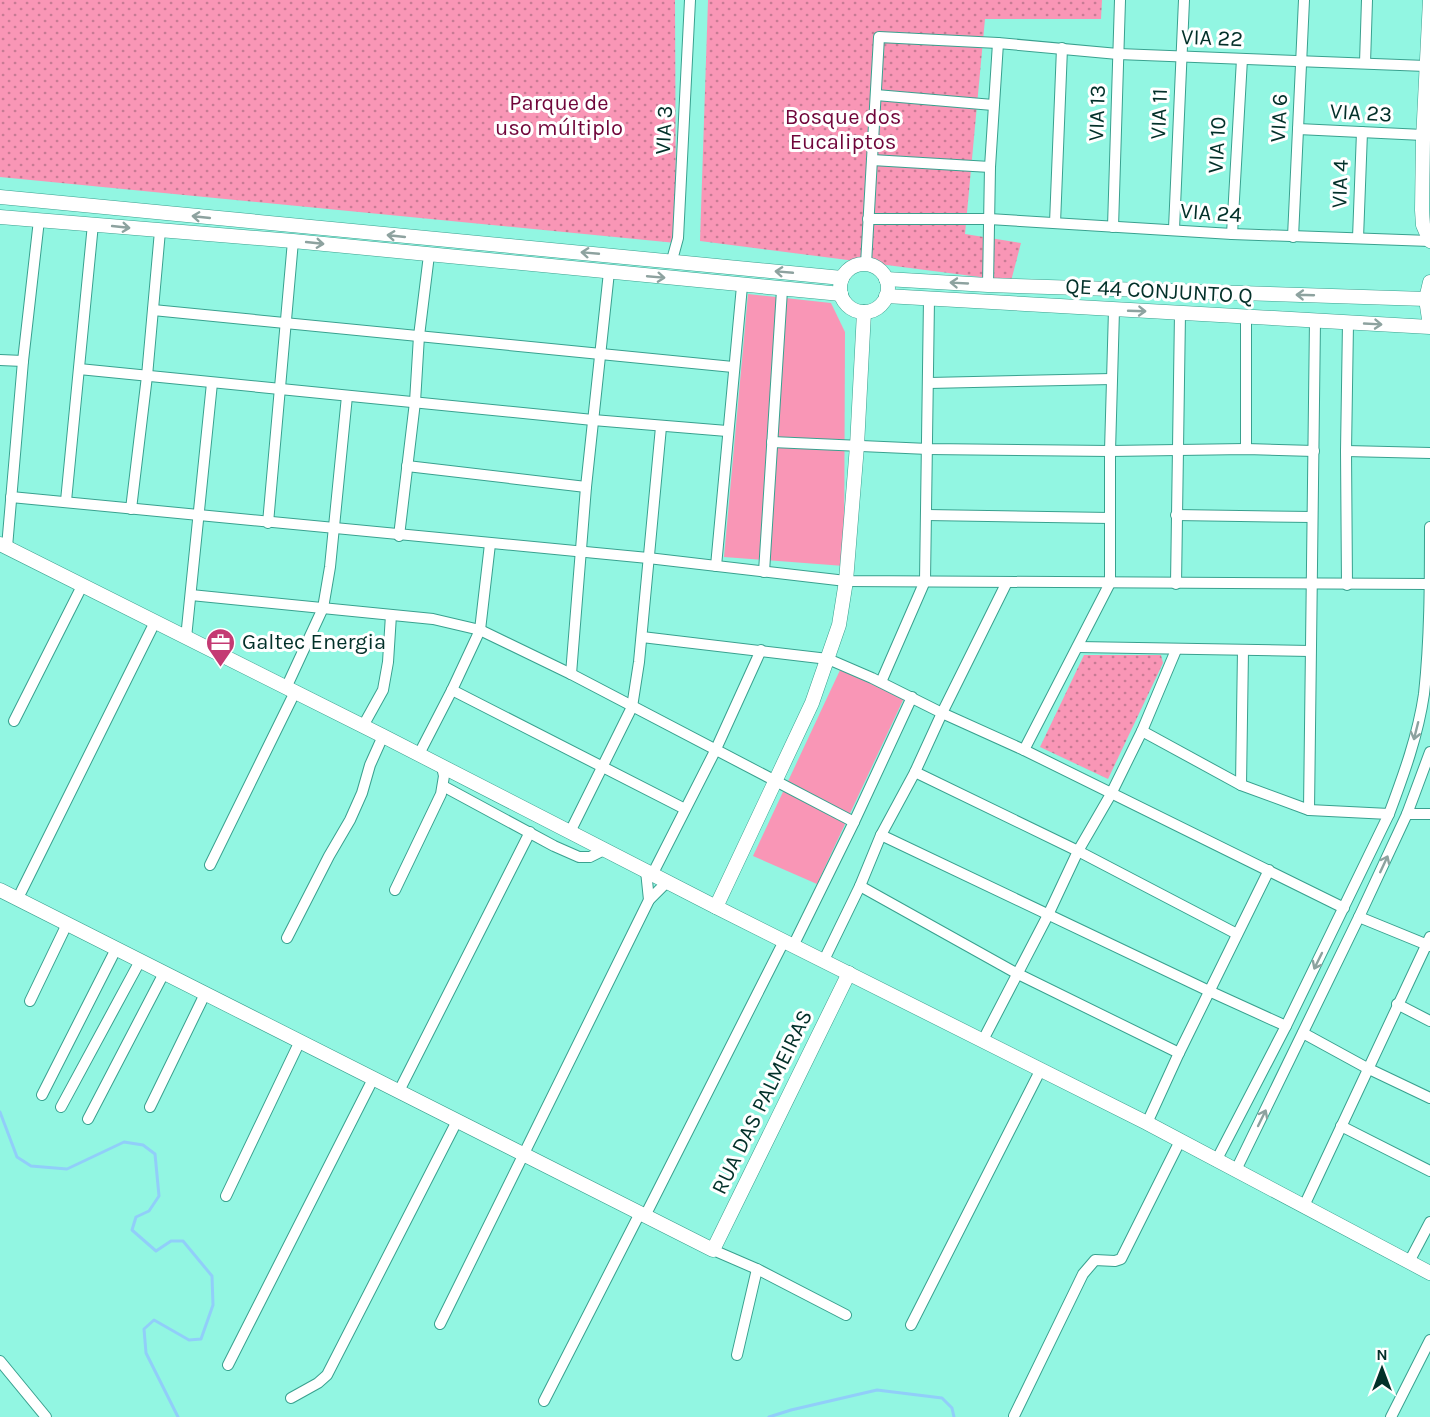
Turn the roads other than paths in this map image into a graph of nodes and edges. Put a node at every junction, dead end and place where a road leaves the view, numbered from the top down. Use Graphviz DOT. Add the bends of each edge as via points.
graph roads {
  1 [pos="690,0"];
  2 [pos="1120,0"];
  3 [pos="1184,0"];
  4 [pos="1304,0"];
  5 [pos="1367,0"];
  6 [pos="1430,0"];
  7 [pos="1429,25"];
  8 [pos="998,43"];
  9 [pos="1062,48"];
  10 [pos="1118,54"];
  11 [pos="1180,57"];
  12 [pos="1242,59"];
  13 [pos="1301,61"];
  14 [pos="1365,63"];
  15 [pos="1426,66"];
  16 [pos="876,94"];
  17 [pos="993,105"];
  18 [pos="1298,129"];
  19 [pos="1362,132"];
  20 [pos="1423,135"];
  21 [pos="872,160"];
  22 [pos="990,167"];
  23 [pos="0,197"];
  24 [pos="0,217"];
  25 [pos="868,219"];
  26 [pos="989,219"];
  27 [pos="39,220"];
  28 [pos="1055,223"];
  29 [pos="93,224"];
  30 [pos="1113,227"];
  31 [pos="1174,229"];
  32 [pos="160,231"];
  33 [pos="1232,234"];
  34 [pos="1293,237"];
  35 [pos="1358,238"];
  36 [pos="292,241"];
  37 [pos="1430,241"];
  38 [pos="526,248"];
  39 [pos="429,255"];
  40 [pos="672,260"];
  41 [pos="524,263"];
  42 [pos="866,264"];
  43 [pos="609,272"];
  44 [pos="842,278"];
  45 [pos="886,279"];
  46 [pos="1430,282"];
  47 [pos="987,285"];
  48 [pos="742,286"];
  49 [pos="782,290"];
  50 [pos="841,294"];
  51 [pos="886,296"];
  52 [pos="1426,298"];
  53 [pos="929,299"];
  54 [pos="153,310"];
  55 [pos="1114,310"];
  56 [pos="864,312"];
  57 [pos="1180,313"];
  58 [pos="1246,316"];
  59 [pos="1315,320"];
  60 [pos="1348,323"];
  61 [pos="286,324"];
  62 [pos="1430,327"];
  63 [pos="419,336"];
  64 [pos="600,354"];
  65 [pos="0,360"];
  66 [pos="23,361"];
  67 [pos="734,367"];
  68 [pos="79,369"];
  69 [pos="147,376"];
  70 [pos="1112,379"];
  71 [pos="929,382"];
  72 [pos="212,384"];
  73 [pos="279,390"];
  74 [pos="347,396"];
  75 [pos="415,402"];
  76 [pos="593,420"];
  77 [pos="662,427"];
  78 [pos="728,432"];
  79 [pos="772,442"];
  80 [pos="858,446"];
  81 [pos="1179,448"];
  82 [pos="928,449"];
  83 [pos="1246,449"];
  84 [pos="1110,451"];
  85 [pos="1314,451"];
  86 [pos="1346,451"];
  87 [pos="1430,453"];
  88 [pos="407,466"];
  89 [pos="586,487"];
  90 [pos="11,497"];
  91 [pos="66,501"];
  92 [pos="131,509"];
  93 [pos="927,515"];
  94 [pos="1176,515"];
  95 [pos="199,516"];
  96 [pos="1312,517"];
  97 [pos="1110,518"];
  98 [pos="268,523"];
  99 [pos="1430,527"];
  100 [pos="333,529"];
  101 [pos="399,536"];
  102 [pos="490,544"];
  103 [pos="3,545"];
  104 [pos="581,553"];
  105 [pos="648,558"];
  106 [pos="716,566"];
  107 [pos="764,572"];
  108 [pos="846,580"];
  109 [pos="925,581"];
  110 [pos="1007,582"];
  111 [pos="1110,583"];
  112 [pos="1176,584"];
  113 [pos="1430,584"];
  114 [pos="1313,585"];
  115 [pos="1347,585"];
  116 [pos="82,586"];
  117 [pos="191,595"];
  118 [pos="323,608"];
  119 [pos="392,615"];
  120 [pos="1429,617"];
  121 [pos="155,622"];
  122 [pos="480,630"];
  123 [pos="642,637"];
  124 [pos="186,638"];
  125 [pos="1078,647"];
  126 [pos="761,650"];
  127 [pos="1176,650"];
  128 [pos="1243,650"];
  129 [pos="1310,651"];
  130 [pos="828,659"];
  131 [pos="571,674"];
  132 [pos="881,682"];
  133 [pos="290,690"];
  134 [pos="452,690"];
  135 [pos="912,697"];
  136 [pos="632,707"];
  137 [pos="942,713"];
  138 [pos="14,721"];
  139 [pos="363,726"];
  140 [pos="1142,731"];
  141 [pos="383,736"];
  142 [pos="716,749"];
  143 [pos="1024,750"];
  144 [pos="1430,752"];
  145 [pos="419,754"];
  146 [pos="442,767"];
  147 [pos="603,767"];
  148 [pos="915,772"];
  149 [pos="776,783"];
  150 [pos="1241,785"];
  151 [pos="443,786"];
  152 [pos="1111,794"];
  153 [pos="685,809"];
  154 [pos="1309,810"];
  155 [pos="1389,814"];
  156 [pos="1407,814"];
  157 [pos="1430,814"];
  158 [pos="854,822"];
  159 [pos="530,832"];
  160 [pos="570,832"];
  161 [pos="881,835"];
  162 [pos="604,850"];
  163 [pos="1078,851"];
  164 [pos="210,865"];
  165 [pos="1269,870"];
  166 [pos="649,873"];
  167 [pos="667,882"];
  168 [pos="860,886"];
  169 [pos="0,890"];
  170 [pos="394,890"];
  171 [pos="21,892"];
  172 [pos="649,900"];
  173 [pos="716,907"];
  174 [pos="1344,908"];
  175 [pos="1048,915"];
  176 [pos="1359,917"];
  177 [pos="67,924"];
  178 [pos="1237,934"];
  179 [pos="287,938"];
  180 [pos="1429,942"];
  181 [pos="788,943"];
  182 [pos="116,950"];
  183 [pos="824,960"];
  184 [pos="140,961"];
  185 [pos="164,973"];
  186 [pos="849,973"];
  187 [pos="1016,973"];
  188 [pos="1308,982"];
  189 [pos="1209,991"];
  190 [pos="1323,991"];
  191 [pos="205,994"];
  192 [pos="30,1001"];
  193 [pos="1397,1004"];
  194 [pos="1430,1021"];
  195 [pos="1286,1026"];
  196 [pos="1303,1034"];
  197 [pos="983,1040"];
  198 [pos="300,1041"];
  199 [pos="1179,1053"];
  200 [pos="1367,1068"];
  201 [pos="1041,1069"];
  202 [pos="373,1079"];
  203 [pos="399,1091"];
  204 [pos="42,1095"];
  205 [pos="1430,1098"];
  206 [pos="61,1107"];
  207 [pos="150,1107"];
  208 [pos="88,1119"];
  209 [pos="457,1121"];
  210 [pos="1147,1123"];
  211 [pos="1341,1126"];
  212 [pos="1180,1141"];
  213 [pos="523,1154"];
  214 [pos="1216,1161"];
  215 [pos="1236,1170"];
  216 [pos="1430,1172"];
  217 [pos="226,1196"];
  218 [pos="1304,1206"];
  219 [pos="642,1214"];
  220 [pos="1430,1222"];
  221 [pos="713,1250"];
  222 [pos="1409,1262"];
  223 [pos="757,1269"];
  224 [pos="1430,1273"];
  225 [pos="846,1315"];
  226 [pos="440,1324"];
  227 [pos="911,1325"];
  228 [pos="1430,1340"];
  229 [pos="737,1355"];
  230 [pos="0,1361"];
  231 [pos="228,1365"];
  232 [pos="291,1398"];
  233 [pos="544,1401"];
  234 [pos="1014,1416"];
  235 [pos="46,1417"];
  236 [pos="1391,1417"];
  1 -- 40 [label="street, VIA 3" via="678,238"];
  2 -- 10 [label="street, VIA 13"];
  3 -- 11 [label="street, VIA 11"];
  4 -- 13 [label="street, VIA 6"];
  5 -- 14 [label="street"];
  6 -- 7 [label="street"];
  7 -- 15 [label="street"];
  8 -- 9 [label="street, VIA 22"];
  8 -- 16 [label="street, VIA 22" via="879,37"];
  8 -- 17 [label="street"];
  9 -- 10 [label="street, VIA 22"];
  9 -- 28 [label="street"];
  10 -- 11 [label="street, VIA 22"];
  10 -- 30 [label="street, VIA 13"];
  11 -- 12 [label="street, VIA 22"];
  11 -- 31 [label="street, VIA 11"];
  12 -- 13 [label="street, VIA 22"];
  12 -- 33 [label="street, VIA 10"];
  13 -- 14 [label="street, VIA 22"];
  13 -- 18 [label="street, VIA 6"];
  14 -- 15 [label="street, VIA 22"];
  15 -- 20 [label="street"];
  16 -- 17 [label="street"];
  16 -- 21 [label="street"];
  17 -- 22 [label="street"];
  18 -- 19 [label="street, VIA 23"];
  18 -- 34 [label="street, VIA 6"];
  19 -- 20 [label="street, VIA 23"];
  19 -- 35 [label="street, VIA 4"];
  20 -- 37 [label="street" via="1422,210"];
  21 -- 22 [label="street"];
  21 -- 25 [label="street"];
  22 -- 26 [label="street"];
  38 -- 23 [label="street, one-way"];
  24 -- 27 [label="street"];
  25 -- 26 [label="street, VIA 24"];
  25 -- 42 [label="street"];
  26 -- 28 [label="street, VIA 24"];
  26 -- 47 [label="street"];
  27 -- 29 [label="street"];
  27 -- 66 [label="street"];
  28 -- 30 [label="street, VIA 24"];
  29 -- 32 [label="street, one-way"];
  29 -- 68 [label="street"];
  30 -- 31 [label="street, VIA 24"];
  31 -- 33 [label="street, VIA 24"];
  32 -- 36 [label="street"];
  32 -- 54 [label="street"];
  33 -- 34 [label="street, VIA 24"];
  34 -- 35 [label="street, VIA 24"];
  35 -- 37 [label="street, VIA 24"];
  36 -- 39 [label="street, one-way"];
  36 -- 61 [label="street"];
  40 -- 38 [label="street, one-way"];
  38 -- 41 [label="street"];
  39 -- 41 [label="street"];
  39 -- 63 [label="street"];
  44 -- 40 [label="street, one-way"];
  41 -- 43 [label="street"];
  42 -- 44 [label="street" via="852,267"];
  42 -- 45 [label="street" via="877,268"];
  43 -- 48 [label="street, one-way"];
  43 -- 64 [label="street"];
  44 -- 50 [label="street"];
  47 -- 45 [label="street, QE 44 CONJUNTO Q, one-way"];
  45 -- 51 [label="street"];
  46 -- 52 [label="street"];
  52 -- 47 [label="street, QE 44 CONJUNTO Q, one-way"];
  48 -- 49 [label="street"];
  48 -- 67 [label="street"];
  49 -- 50 [label="street"];
  49 -- 79 [label="street"];
  50 -- 56 [label="street" via="849,307"];
  51 -- 53 [label="street, QE 44 CONJUNTO Q"];
  51 -- 56 [label="street" via="878,307"];
  52 -- 62 [label="street"];
  53 -- 55 [label="street, QE 44 CONJUNTO Q"];
  53 -- 71 [label="street"];
  54 -- 61 [label="street"];
  54 -- 69 [label="street"];
  55 -- 57 [label="street, QE 44 CONJUNTO Q, one-way"];
  55 -- 70 [label="street"];
  56 -- 80 [label="street"];
  57 -- 58 [label="street, QE 44 CONJUNTO Q"];
  57 -- 81 [label="street"];
  58 -- 59 [label="street, QE 44 CONJUNTO Q"];
  58 -- 83 [label="street"];
  59 -- 60 [label="street, QE 44 CONJUNTO Q"];
  59 -- 85 [label="street"];
  60 -- 62 [label="street, QE 44 CONJUNTO Q, one-way"];
  60 -- 86 [label="street"];
  61 -- 63 [label="street"];
  61 -- 73 [label="street"];
  63 -- 64 [label="street"];
  63 -- 75 [label="street"];
  64 -- 67 [label="street"];
  64 -- 76 [label="street"];
  65 -- 66 [label="street"];
  66 -- 90 [label="street"];
  67 -- 78 [label="street"];
  68 -- 69 [label="street"];
  68 -- 91 [label="street"];
  69 -- 72 [label="street"];
  69 -- 92 [label="street"];
  70 -- 71 [label="street"];
  70 -- 84 [label="street"];
  71 -- 82 [label="street"];
  72 -- 73 [label="street"];
  72 -- 95 [label="street"];
  73 -- 74 [label="street"];
  73 -- 98 [label="street"];
  74 -- 75 [label="street"];
  74 -- 100 [label="street"];
  75 -- 76 [label="street"];
  75 -- 88 [label="street"];
  76 -- 77 [label="street"];
  76 -- 89 [label="street"];
  77 -- 78 [label="street"];
  77 -- 105 [label="street"];
  78 -- 106 [label="street"];
  79 -- 80 [label="street"];
  79 -- 107 [label="street"];
  80 -- 82 [label="street"];
  80 -- 108 [label="street"];
  81 -- 83 [label="street"];
  81 -- 84 [label="street"];
  81 -- 94 [label="street"];
  82 -- 84 [label="street"];
  82 -- 93 [label="street"];
  83 -- 85 [label="street"];
  84 -- 97 [label="street"];
  85 -- 96 [label="street"];
  86 -- 87 [label="street"];
  86 -- 115 [label="street"];
  88 -- 89 [label="street"];
  88 -- 101 [label="street"];
  89 -- 104 [label="street"];
  90 -- 91 [label="street"];
  90 -- 103 [label="street"];
  91 -- 92 [label="street"];
  92 -- 95 [label="street"];
  93 -- 97 [label="street"];
  93 -- 109 [label="street"];
  94 -- 96 [label="street"];
  94 -- 112 [label="street"];
  95 -- 98 [label="street"];
  95 -- 117 [label="street"];
  96 -- 114 [label="street"];
  97 -- 111 [label="street"];
  98 -- 100 [label="street"];
  99 -- 113 [label="street"];
  100 -- 101 [label="street"];
  100 -- 118 [label="street"];
  101 -- 102 [label="street"];
  102 -- 104 [label="street"];
  102 -- 122 [label="street"];
  103 -- 116 [label="street"];
  104 -- 105 [label="street"];
  104 -- 131 [label="street"];
  105 -- 106 [label="street"];
  105 -- 123 [label="street"];
  106 -- 107 [label="street"];
  107 -- 108 [label="street"];
  108 -- 109 [label="street"];
  108 -- 130 [label="street" via="839,625"];
  109 -- 110 [label="street"];
  109 -- 132 [label="street"];
  110 -- 111 [label="street"];
  110 -- 137 [label="street"];
  111 -- 112 [label="street"];
  111 -- 125 [label="street"];
  112 -- 114 [label="street"];
  113 -- 115 [label="street"];
  113 -- 120 [label="street"];
  114 -- 115 [label="street"];
  114 -- 129 [label="street"];
  116 -- 121 [label="street"];
  116 -- 138 [label="street"];
  117 -- 118 [label="street"];
  117 -- 124 [label="street"];
  118 -- 119 [label="street"];
  118 -- 133 [label="street"];
  119 -- 122 [label="street"];
  119 -- 139 [label="street" via="383,690"];
  120 -- 155 [label="street, one-way" via="1424,694 1411,752"];
  121 -- 124 [label="street"];
  121 -- 171 [label="street"];
  122 -- 131 [label="street"];
  122 -- 134 [label="street"];
  123 -- 126 [label="street"];
  123 -- 136 [label="street"];
  124 -- 133 [label="street"];
  125 -- 127 [label="street"];
  125 -- 143 [label="street"];
  126 -- 130 [label="street"];
  126 -- 142 [label="street"];
  127 -- 128 [label="street"];
  127 -- 140 [label="street"];
  128 -- 129 [label="street"];
  128 -- 150 [label="street"];
  129 -- 154 [label="street"];
  130 -- 132 [label="street"];
  130 -- 149 [label="street"];
  131 -- 136 [label="street"];
  132 -- 135 [label="street"];
  133 -- 139 [label="street"];
  133 -- 164 [label="street"];
  134 -- 145 [label="street"];
  134 -- 147 [label="street"];
  135 -- 137 [label="street"];
  135 -- 158 [label="street"];
  136 -- 142 [label="street"];
  136 -- 147 [label="street"];
  137 -- 143 [label="street"];
  137 -- 148 [label="street"];
  139 -- 141 [label="street"];
  140 -- 150 [label="street"];
  140 -- 152 [label="street"];
  141 -- 145 [label="street"];
  141 -- 179 [label="street" via="347,826"];
  142 -- 149 [label="street"];
  142 -- 153 [label="street"];
  143 -- 152 [label="street"];
  144 -- 156 [label="street"];
  145 -- 146 [label="street"];
  146 -- 151 [label="street"];
  146 -- 160 [label="street"];
  147 -- 153 [label="street"];
  147 -- 160 [label="street"];
  148 -- 161 [label="street"];
  148 -- 163 [label="street"];
  149 -- 158 [label="street"];
  149 -- 173 [label="street"];
  150 -- 154 [label="street"];
  151 -- 159 [label="street"];
  151 -- 170 [label="street"];
  152 -- 163 [label="street"];
  152 -- 165 [label="street"];
  153 -- 166 [label="street"];
  154 -- 155 [label="street"];
  155 -- 174 [label="street"];
  156 -- 157 [label="street"];
  176 -- 156 [label="street, one-way"];
  158 -- 181 [label="street"];
  159 -- 162 [label="street" via="579,857"];
  159 -- 203 [label="street"];
  160 -- 162 [label="street"];
  161 -- 168 [label="street"];
  161 -- 175 [label="street"];
  162 -- 166 [label="street"];
  163 -- 175 [label="street"];
  163 -- 178 [label="street"];
  165 -- 174 [label="street"];
  165 -- 178 [label="street"];
  166 -- 167 [label="street"];
  166 -- 172 [label="street"];
  167 -- 172 [label="street"];
  167 -- 173 [label="street"];
  168 -- 183 [label="street"];
  168 -- 187 [label="street"];
  169 -- 177 [label="street"];
  172 -- 213 [label="street"];
  173 -- 181 [label="street"];
  174 -- 188 [label="street, one-way"];
  175 -- 187 [label="street"];
  175 -- 189 [label="street"];
  176 -- 180 [label="street"];
  176 -- 190 [label="street"];
  177 -- 182 [label="street"];
  177 -- 192 [label="street"];
  178 -- 189 [label="street"];
  180 -- 193 [label="street"];
  181 -- 183 [label="street"];
  181 -- 219 [label="street"];
  182 -- 184 [label="street"];
  182 -- 204 [label="street"];
  183 -- 186 [label="street"];
  184 -- 185 [label="street"];
  184 -- 206 [label="street"];
  185 -- 191 [label="street"];
  185 -- 208 [label="street"];
  186 -- 197 [label="street"];
  186 -- 221 [label="street, RUA DAS PALMEIRAS"];
  187 -- 197 [label="street"];
  187 -- 199 [label="street"];
  188 -- 190 [label="street" via="1309,989"];
  188 -- 195 [label="street"];
  189 -- 195 [label="street"];
  189 -- 199 [label="street"];
  190 -- 196 [label="street"];
  191 -- 198 [label="street"];
  191 -- 207 [label="street"];
  193 -- 194 [label="street"];
  193 -- 200 [label="street"];
  195 -- 214 [label="street"];
  196 -- 200 [label="street"];
  215 -- 196 [label="street, one-way"];
  197 -- 201 [label="street"];
  198 -- 202 [label="street"];
  198 -- 217 [label="street"];
  199 -- 210 [label="street"];
  200 -- 205 [label="street"];
  200 -- 211 [label="street"];
  201 -- 210 [label="street"];
  201 -- 227 [label="street"];
  202 -- 203 [label="street"];
  202 -- 231 [label="street"];
  203 -- 209 [label="street"];
  209 -- 213 [label="street"];
  209 -- 232 [label="street" via="327,1375"];
  210 -- 212 [label="street"];
  211 -- 216 [label="street"];
  211 -- 218 [label="street"];
  212 -- 214 [label="street"];
  212 -- 234 [label="street" via="1121,1258 1095,1260 1083,1274"];
  213 -- 219 [label="street"];
  213 -- 226 [label="street"];
  214 -- 215 [label="street"];
  215 -- 218 [label="street"];
  218 -- 222 [label="street"];
  219 -- 221 [label="street"];
  219 -- 233 [label="street"];
  220 -- 222 [label="street"];
  221 -- 223 [label="street"];
  222 -- 224 [label="street"];
  223 -- 225 [label="street"];
  223 -- 229 [label="street"];
  228 -- 236 [label="street"];
  230 -- 235 [label="street"];
}
